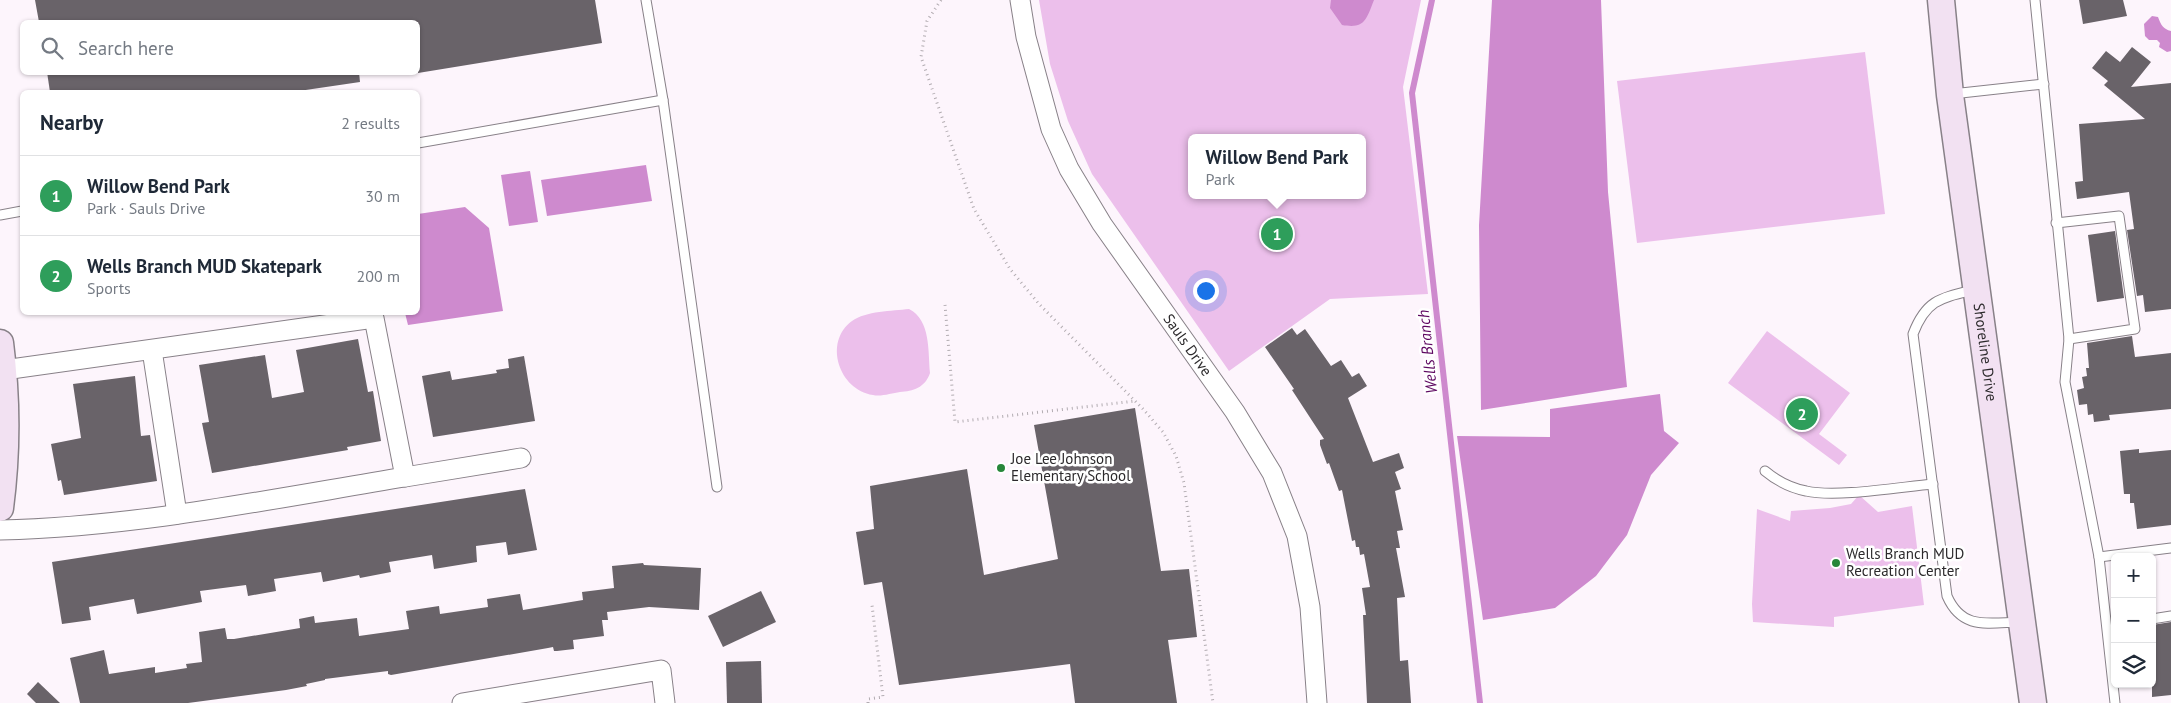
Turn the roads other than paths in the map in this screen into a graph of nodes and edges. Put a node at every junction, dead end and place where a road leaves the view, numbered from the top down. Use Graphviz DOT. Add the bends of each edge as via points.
graph roads {
  1 [pos="646,0"];
  2 [pos="1020,0"];
  3 [pos="1941,0"];
  4 [pos="2035,0"];
  5 [pos="2044,84"];
  6 [pos="1950,95"];
  7 [pos="663,100"];
  8 [pos="420,143"];
  9 [pos="20,211"];
  10 [pos="0,215"];
  11 [pos="2056,223"];
  12 [pos="1976,290"];
  13 [pos="2070,339"];
  14 [pos="0,343"];
  15 [pos="152,350"];
  16 [pos="2,370"];
  17 [pos="521,458"];
  18 [pos="1765,471"];
  19 [pos="405,477"];
  20 [pos="1933,484"];
  21 [pos="718,487"];
  22 [pos="0,508"];
  23 [pos="177,514"];
  24 [pos="0,530"];
  25 [pos="2171,548"];
  26 [pos="2098,557"];
  27 [pos="2171,616"];
  28 [pos="2156,618"];
  29 [pos="2022,622"];
  30 [pos="2111,627"];
  31 [pos="2112,643"];
  32 [pos="462,703"];
  33 [pos="665,703"];
  34 [pos="1317,703"];
  35 [pos="2033,703"];
  36 [pos="2115,703"];
  1 -- 7 [label="lane"];
  2 -- 34 [label="street, Sauls Drive" via="1026,37 1051,129 1069,169 1102,224 1235,412 1272,472 1297,536 1310,607"];
  3 -- 6 [label="street, Shoreline Drive"];
  4 -- 5 [label="lane"];
  5 -- 6 [label="lane"];
  5 -- 11 [label="lane"];
  6 -- 12 [label="street, Shoreline Drive"];
  7 -- 8 [label="lane"];
  7 -- 21 [label="lane"];
  9 -- 10 [label="lane"];
  11 -- 13 [label="lane"];
  11 -- 13 [label="lane" via="2119,216 2135,329"];
  12 -- 20 [label="lane" via="1941,298 1931,304 1913,334"];
  12 -- 29 [label="street, Shoreline Drive"];
  13 -- 26 [label="lane" via="2065,382"];
  14 -- 16 [label="street"];
  15 -- 16 [label="street"];
  15 -- 19 [label="street" via="374,318"];
  15 -- 23 [label="street"];
  16 -- 22 [label="street" via="5,467"];
  17 -- 19 [label="street"];
  18 -- 20 [label="lane" via="1778,481 1807,492 1832,493"];
  19 -- 23 [label="street"];
  20 -- 29 [label="lane" via="1947,596 1954,609 1976,623"];
  23 -- 24 [label="street" via="58,528"];
  25 -- 26 [label="lane"];
  26 -- 30 [label="lane"];
  27 -- 28 [label="lane"];
  29 -- 35 [label="street, Shoreline Drive"];
  31 -- 36 [label="lane"];
  32 -- 33 [label="street" via="661,670"];
}
